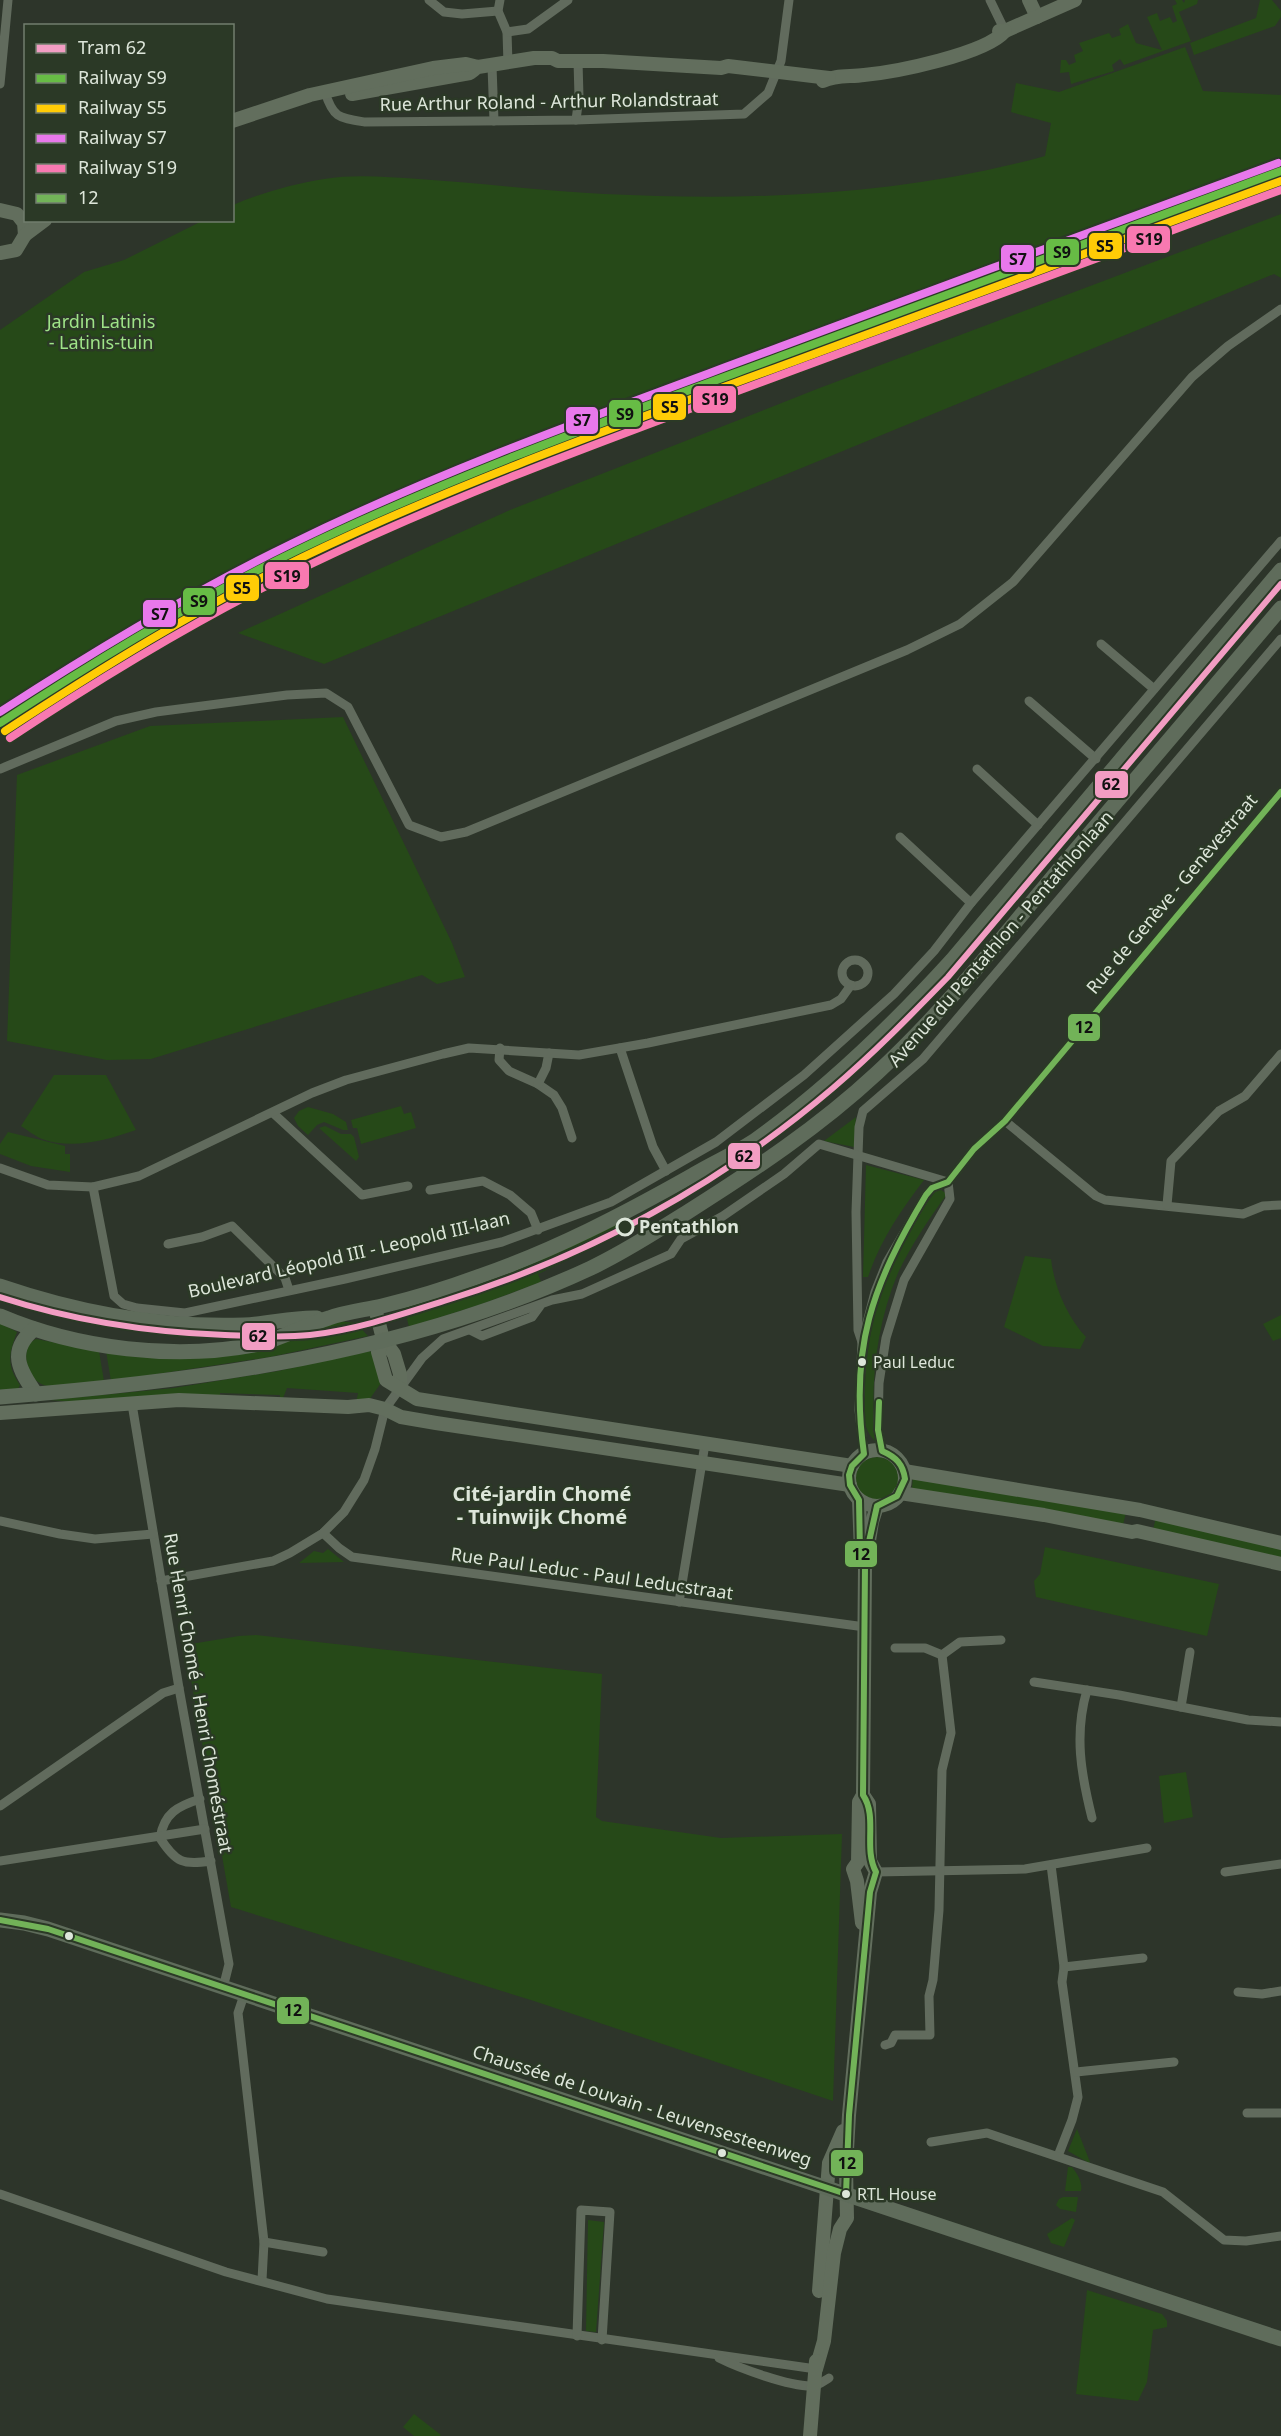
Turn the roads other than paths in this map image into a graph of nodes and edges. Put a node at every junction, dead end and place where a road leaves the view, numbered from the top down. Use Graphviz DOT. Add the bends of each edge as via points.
graph roads {
  1 [pos="8,0"];
  2 [pos="429,0"];
  3 [pos="500,0"];
  4 [pos="568,0"];
  5 [pos="789,0"];
  6 [pos="990,0"];
  7 [pos="1029,0"];
  8 [pos="1075,0"];
  9 [pos="498,11"];
  10 [pos="1036,17"];
  11 [pos="1005,31"];
  12 [pos="507,32"];
  13 [pos="1,60"];
  14 [pos="578,61"];
  15 [pos="508,64"];
  16 [pos="485,67"];
  17 [pos="775,75"];
  18 [pos="0,84"];
  19 [pos="326,96"];
  20 [pos="234,120"];
  21 [pos="576,120"];
  22 [pos="494,121"];
  23 [pos="234,128"];
  24 [pos="0,210"];
  25 [pos="23,218"];
  26 [pos="42,222"];
  27 [pos="25,235"];
  28 [pos="0,253"];
  29 [pos="1281,309"];
  30 [pos="1281,541"];
  31 [pos="1281,570"];
  32 [pos="1281,608"];
  33 [pos="1281,639"];
  34 [pos="1101,644"];
  35 [pos="1154,689"];
  36 [pos="1029,701"];
  37 [pos="1096,759"];
  38 [pos="0,769"];
  39 [pos="977,769"];
  40 [pos="1281,792"];
  41 [pos="1038,825"];
  42 [pos="900,837"];
  43 [pos="971,903"];
  44 [pos="934,951"];
  45 [pos="940,973"];
  46 [pos="851,986"];
  47 [pos="500,1048"];
  48 [pos="620,1048"];
  49 [pos="549,1053"];
  50 [pos="1281,1054"];
  51 [pos="538,1084"];
  52 [pos="273,1113"];
  53 [pos="1005,1121"];
  54 [pos="572,1138"];
  55 [pos="859,1155"];
  56 [pos="0,1168"];
  57 [pos="666,1171"];
  58 [pos="948,1182"];
  59 [pos="408,1186"];
  60 [pos="93,1187"];
  61 [pos="430,1190"];
  62 [pos="1167,1205"];
  63 [pos="1281,1205"];
  64 [pos="538,1230"];
  65 [pos="168,1244"];
  66 [pos="0,1286"];
  67 [pos="289,1290"];
  68 [pos="375,1308"];
  69 [pos="0,1316"];
  70 [pos="329,1318"];
  71 [pos="34,1329"];
  72 [pos="383,1340"];
  73 [pos="862,1342"];
  74 [pos="400,1388"];
  75 [pos="36,1394"];
  76 [pos="0,1397"];
  77 [pos="132,1404"];
  78 [pos="50,1409"];
  79 [pos="385,1409"];
  80 [pos="0,1413"];
  81 [pos="705,1444"];
  82 [pos="882,1451"];
  83 [pos="864,1454"];
  84 [pos="702,1462"];
  85 [pos="852,1466"];
  86 [pos="904,1471"];
  87 [pos="850,1485"];
  88 [pos="900,1493"];
  89 [pos="860,1500"];
  90 [pos="877,1506"];
  91 [pos="0,1521"];
  92 [pos="323,1533"];
  93 [pos="153,1534"];
  94 [pos="1281,1543"];
  95 [pos="1281,1564"];
  96 [pos="865,1566"];
  97 [pos="161,1581"];
  98 [pos="679,1602"];
  99 [pos="865,1627"];
  100 [pos="1001,1640"];
  101 [pos="895,1648"];
  102 [pos="1190,1652"];
  103 [pos="942,1655"];
  104 [pos="1034,1682"];
  105 [pos="179,1688"];
  106 [pos="1087,1690"];
  107 [pos="1181,1707"];
  108 [pos="1281,1722"];
  109 [pos="200,1799"];
  110 [pos="0,1806"];
  111 [pos="1092,1818"];
  112 [pos="205,1829"];
  113 [pos="160,1838"];
  114 [pos="1147,1848"];
  115 [pos="0,1861"];
  116 [pos="211,1861"];
  117 [pos="1281,1864"];
  118 [pos="1051,1865"];
  119 [pos="869,1869"];
  120 [pos="940,1870"];
  121 [pos="1225,1872"];
  122 [pos="0,1910"];
  123 [pos="0,1920"];
  124 [pos="24,1923"];
  125 [pos="865,1940"];
  126 [pos="1143,1958"];
  127 [pos="1064,1967"];
  128 [pos="223,1988"];
  129 [pos="1281,1991"];
  130 [pos="1239,1992"];
  131 [pos="244,1995"];
  132 [pos="885,2045"];
  133 [pos="1174,2062"];
  134 [pos="1076,2072"];
  135 [pos="1247,2113"];
  136 [pos="1281,2113"];
  137 [pos="848,2118"];
  138 [pos="931,2142"];
  139 [pos="1058,2156"];
  140 [pos="828,2188"];
  141 [pos="0,2194"];
  142 [pos="846,2194"];
  143 [pos="1281,2236"];
  144 [pos="264,2242"];
  145 [pos="323,2252"];
  146 [pos="262,2280"];
  147 [pos="577,2336"];
  148 [pos="1281,2339"];
  149 [pos="602,2340"];
  150 [pos="717,2357"];
  151 [pos="816,2369"];
  152 [pos="829,2379"];
  153 [pos="815,2387"];
  154 [pos="810,2436"];
  1 -- 13 [label="street"];
  2 -- 9 [label="street" via="444,12"];
  3 -- 9 [label="street"];
  4 -- 12 [label="street" via="528,29"];
  5 -- 17 [label="street" via="781,61"];
  6 -- 11 [label="street"];
  7 -- 10 [label="street"];
  8 -- 10 [label="street"];
  9 -- 12 [label="street"];
  10 -- 11 [label="street"];
  11 -- 17 [label="street" via="994,31 941,58 865,75"];
  12 -- 15 [label="street"];
  13 -- 18 [label="street"];
  14 -- 15 [label="street" via="534,58"];
  14 -- 17 [label="street" via="728,66"];
  14 -- 21 [label="street"];
  15 -- 16 [label="street"];
  16 -- 19 [label="street" via="470,73"];
  16 -- 22 [label="street"];
  17 -- 21 [label="street, Rue Arthur Roland - Arthur Rolandstraat" via="768,93 744,114"];
  19 -- 20 [label="street"];
  19 -- 22 [label="street, Rue Arthur Roland - Arthur Rolandstraat" via="338,116 365,122"];
  19 -- 23 [label="street"];
  21 -- 22 [label="street, Rue Arthur Roland - Arthur Rolandstraat"];
  24 -- 25 [label="street"];
  25 -- 27 [label="street"];
  26 -- 27 [label="street"];
  27 -- 28 [label="street" via="16,250"];
  29 -- 38 [label="street" via="1192,377 1013,582 960,624 907,650 466,832 441,837 410,825 348,707 326,693 146,714 116,722"];
  30 -- 35 [label="street, Boulevard Léopold III - Leopold III-laan"];
  31 -- 45 [label="main road, Boulevard Léopold III - Leopold III-laan"];
  32 -- 72 [label="main road" via="959,989 874,1076 816,1125 652,1236 591,1268 480,1311"];
  33 -- 55 [label="street, Avenue du Pentathlon - Pentathlonlaan" via="923,1059 863,1111"];
  34 -- 35 [label="street"];
  35 -- 37 [label="street, Boulevard Léopold III - Leopold III-laan"];
  36 -- 37 [label="street"];
  37 -- 41 [label="street, Boulevard Léopold III - Leopold III-laan"];
  39 -- 41 [label="street"];
  40 -- 53 [label="street, Rue de Genève - Genèvestraat"];
  41 -- 43 [label="street, Boulevard Léopold III - Leopold III-laan"];
  42 -- 43 [label="street"];
  43 -- 44 [label="street, Boulevard Léopold III - Leopold III-laan"];
  44 -- 45 [label="street"];
  44 -- 57 [label="street, Boulevard Léopold III - Leopold III-laan" via="884,1003 776,1097 716,1143"];
  45 -- 68 [label="main road, Boulevard Léopold III - Leopold III-laan" via="860,1055 779,1122 731,1155 554,1248 478,1277"];
  46 -- 48 [label="street" via="831,1005"];
  47 -- 49 [label="street"];
  47 -- 51 [label="street" via="499,1060 509,1071"];
  47 -- 52 [label="street" via="470,1048 346,1080"];
  48 -- 49 [label="street" via="579,1055"];
  48 -- 57 [label="street" via="653,1147"];
  49 -- 51 [label="street"];
  50 -- 62 [label="street" via="1245,1096 1219,1111 1171,1161"];
  51 -- 54 [label="street" via="554,1095"];
  52 -- 59 [label="street" via="362,1195"];
  52 -- 60 [label="street" via="140,1176"];
  53 -- 58 [label="street, Rue de Genève - Genèvestraat" via="974,1149"];
  53 -- 62 [label="street" via="1096,1196"];
  55 -- 58 [label="street"];
  55 -- 73 [label="street, Rue de Genève - Genèvestraat" via="857,1316"];
  55 -- 74 [label="street" via="819,1144 784,1174 681,1239 671,1254 582,1294 552,1300 443,1339"];
  56 -- 60 [label="street" via="48,1185"];
  57 -- 64 [label="street, Boulevard Léopold III - Leopold III-laan" via="611,1202"];
  58 -- 73 [label="street, Rue de Genève - Genèvestraat" via="926,1195 887,1262"];
  58 -- 82 [label="street, Rue de Genève - Genèvestraat" via="950,1199 904,1280 885,1338 879,1383 878,1430"];
  60 -- 67 [label="street, Boulevard Léopold III - Leopold III-laan" via="114,1296 123,1304 185,1313"];
  61 -- 64 [label="street" via="483,1181 510,1195 531,1213"];
  62 -- 63 [label="street" via="1242,1214 1263,1206"];
  64 -- 67 [label="street, Boulevard Léopold III - Leopold III-laan" via="345,1280"];
  65 -- 67 [label="street" via="232,1226 285,1278"];
  66 -- 70 [label="main road, Boulevard Léopold III - Leopold III-laan" via="131,1320 245,1325"];
  68 -- 70 [label="main road, Boulevard Léopold III - Leopold III-laan"];
  68 -- 72 [label="street"];
  69 -- 71 [label="main road, Boulevard Léopold III - Leopold III-laan"];
  70 -- 71 [label="main road, Boulevard Léopold III - Leopold III-laan" via="258,1344 195,1350 108,1346"];
  71 -- 75 [label="main road" via="22,1342 18,1360"];
  72 -- 74 [label="street" via="394,1354"];
  72 -- 75 [label="main road" via="186,1378"];
  73 -- 83 [label="street, Rue de Genève - Genèvestraat" via="859,1410"];
  74 -- 79 [label="street"];
  74 -- 81 [label="street" via="427,1402"];
  75 -- 76 [label="main road"];
  75 -- 78 [label="street"];
  77 -- 78 [label="street"];
  77 -- 79 [label="street" via="179,1400"];
  77 -- 93 [label="street, Rue Henri Chomé - Henri Choméstraat"];
  78 -- 80 [label="street"];
  79 -- 84 [label="street" via="401,1417"];
  79 -- 92 [label="street" via="364,1480 344,1512"];
  81 -- 84 [label="street"];
  81 -- 85 [label="street"];
  82 -- 83 [label="street"];
  82 -- 86 [label="street" via="896,1458"];
  83 -- 85 [label="street"];
  84 -- 87 [label="street"];
  84 -- 98 [label="street"];
  85 -- 87 [label="street"];
  86 -- 88 [label="street" via="905,1483"];
  86 -- 94 [label="street" via="1140,1510"];
  87 -- 89 [label="street"];
  88 -- 90 [label="street" via="889,1504"];
  88 -- 95 [label="street" via="1137,1531"];
  89 -- 90 [label="street"];
  89 -- 96 [label="street"];
  90 -- 96 [label="street"];
  91 -- 93 [label="street" via="95,1539"];
  92 -- 97 [label="street" via="273,1561"];
  92 -- 98 [label="street, Rue Paul Leduc - Paul Leducstraat" via="352,1557"];
  93 -- 97 [label="street, Rue Henri Chomé - Henri Choméstraat"];
  96 -- 99 [label="street"];
  97 -- 105 [label="street, Rue Henri Chomé - Henri Choméstraat"];
  98 -- 99 [label="street, Rue Paul Leduc - Paul Leducstraat"];
  99 -- 119 [label="street" via="863,1795 859,1802"];
  100 -- 103 [label="street" via="960,1642"];
  101 -- 103 [label="street" via="925,1648"];
  102 -- 107 [label="street"];
  103 -- 120 [label="street" via="951,1733 942,1770"];
  104 -- 106 [label="street"];
  105 -- 109 [label="street, Rue Henri Chomé - Henri Choméstraat"];
  105 -- 110 [label="street" via="163,1693"];
  106 -- 107 [label="street"];
  106 -- 111 [label="street" via="1078,1735"];
  107 -- 108 [label="street"];
  109 -- 112 [label="street, Rue Henri Chomé - Henri Choméstraat"];
  109 -- 113 [label="street" via="178,1806 161,1828"];
  112 -- 113 [label="street"];
  112 -- 116 [label="street, Rue Henri Chomé - Henri Choméstraat"];
  113 -- 115 [label="street"];
  113 -- 116 [label="street" via="177,1858 189,1864"];
  114 -- 118 [label="street"];
  116 -- 128 [label="street, Rue Henri Chomé - Henri Choméstraat" via="229,1964"];
  117 -- 121 [label="street"];
  118 -- 120 [label="street"];
  118 -- 127 [label="street"];
  119 -- 120 [label="street"];
  119 -- 125 [label="street"];
  119 -- 125 [label="street" via="865,1883 857,1881"];
  120 -- 132 [label="street" via="937,1941 929,1996 930,2035 895,2035"];
  122 -- 124 [label="main road, Chaussée de Louvain - Leuvensesteenweg"];
  123 -- 124 [label="main road, Chaussée de Louvain - Leuvensesteenweg"];
  124 -- 128 [label="main road, Chaussée de Louvain - Leuvensesteenweg"];
  125 -- 137 [label="street"];
  126 -- 127 [label="street"];
  127 -- 134 [label="street" via="1062,1982"];
  128 -- 131 [label="main road, Chaussée de Louvain - Leuvensesteenweg"];
  129 -- 130 [label="street"];
  131 -- 140 [label="main road, Chaussée de Louvain - Leuvensesteenweg"];
  131 -- 144 [label="street" via="238,2013"];
  133 -- 134 [label="street"];
  134 -- 139 [label="street" via="1078,2097"];
  135 -- 136 [label="street"];
  137 -- 140 [label="street" via="831,2155"];
  137 -- 142 [label="street"];
  138 -- 139 [label="street" via="987,2133"];
  139 -- 143 [label="street" via="1163,2192 1224,2240"];
  140 -- 142 [label="main road, Chaussée de Louvain - Leuvensesteenweg"];
  140 -- 151 [label="street"];
  141 -- 146 [label="street" via="226,2272"];
  142 -- 148 [label="main road, Chaussée de Louvain - Leuvensesteenweg"];
  142 -- 151 [label="street" via="847,2218 834,2253 824,2341"];
  144 -- 145 [label="street"];
  144 -- 146 [label="street"];
  146 -- 147 [label="street" via="327,2300"];
  147 -- 149 [label="street"];
  147 -- 149 [label="street" via="581,2210 610,2212"];
  149 -- 150 [label="street"];
  150 -- 151 [label="street" via="736,2356"];
  150 -- 153 [label="street" via="734,2366"];
  151 -- 153 [label="street"];
  152 -- 153 [label="street"];
  153 -- 154 [label="street"];
}
